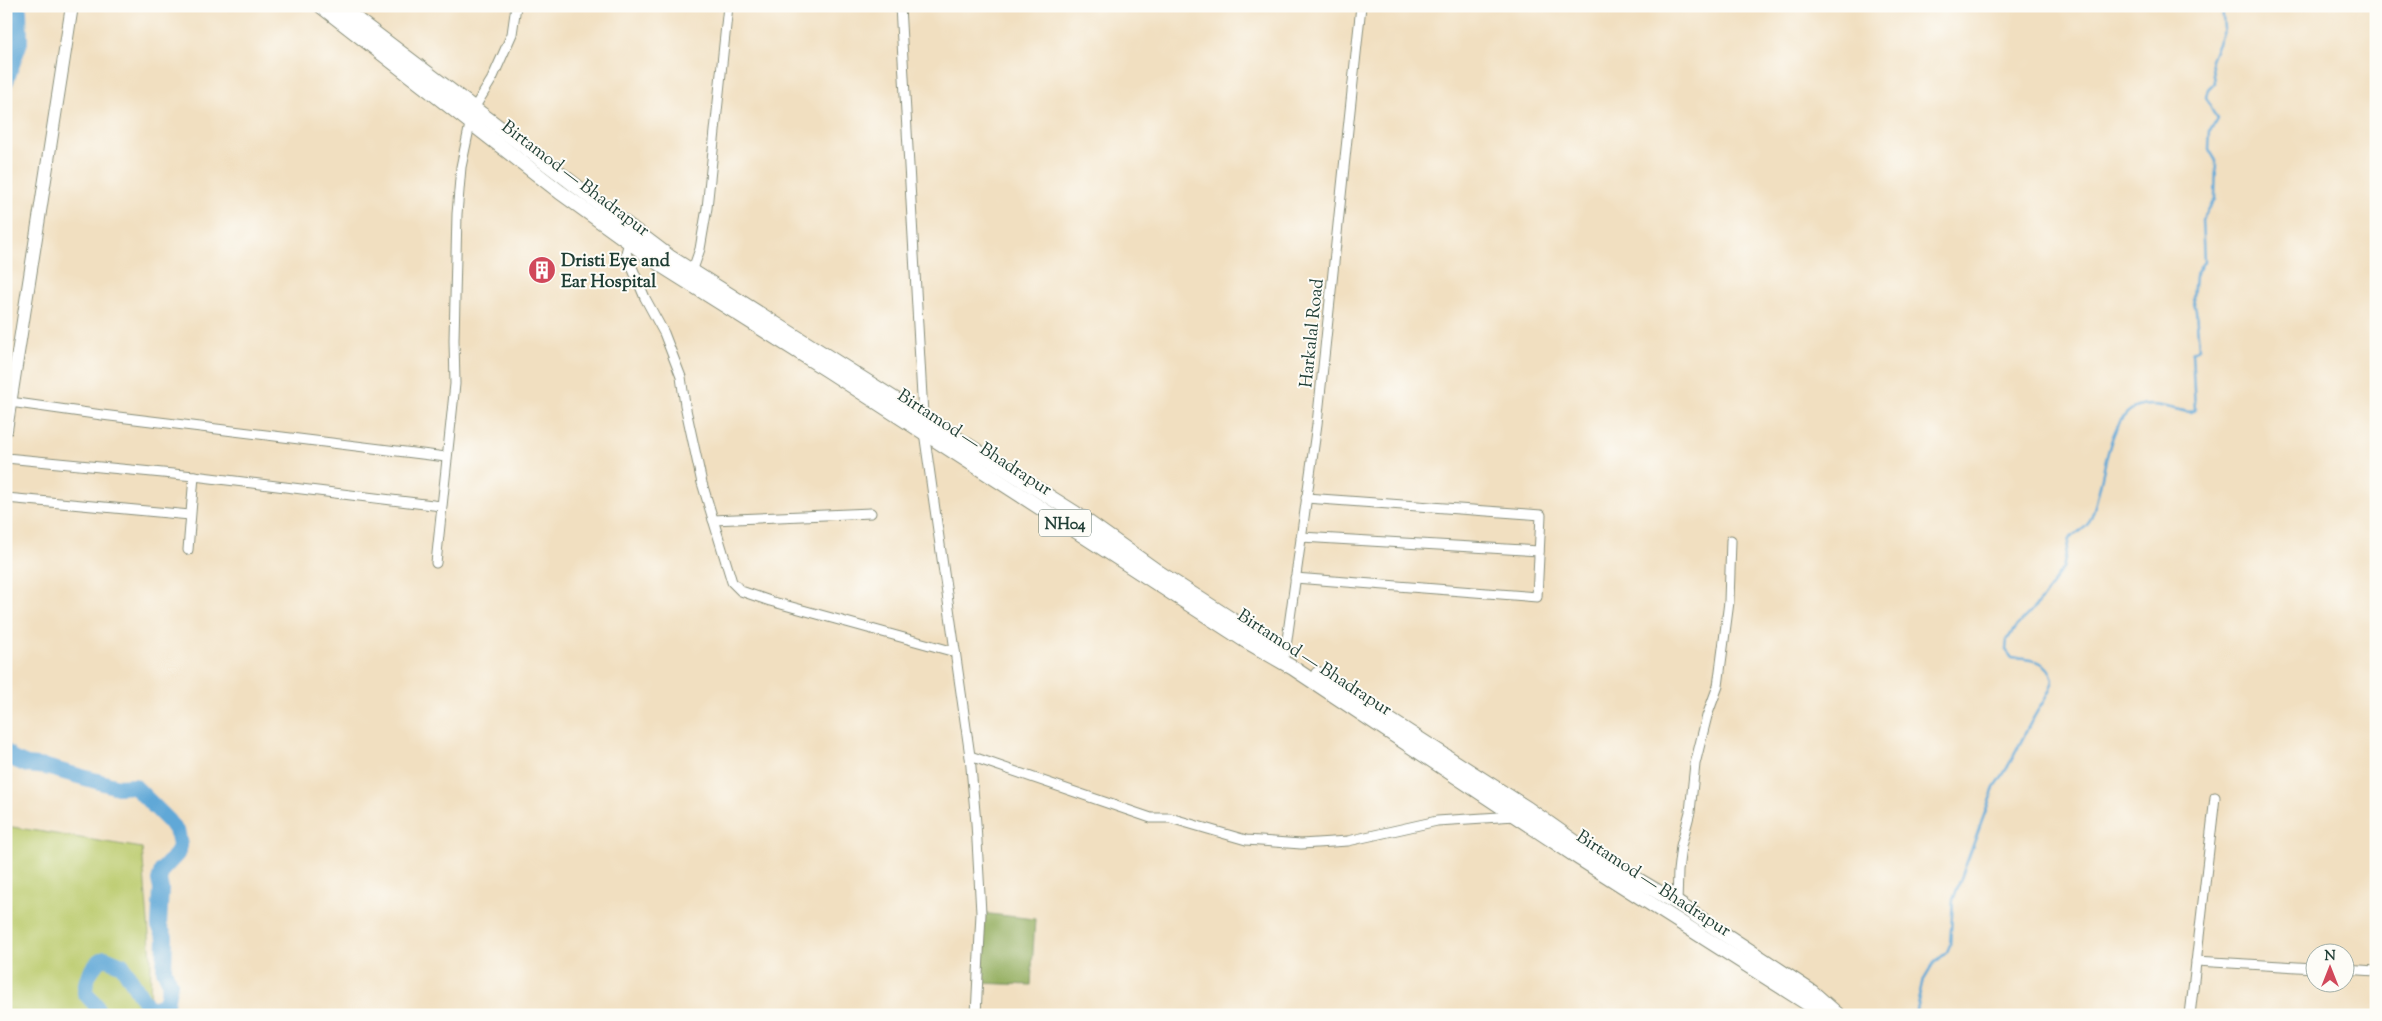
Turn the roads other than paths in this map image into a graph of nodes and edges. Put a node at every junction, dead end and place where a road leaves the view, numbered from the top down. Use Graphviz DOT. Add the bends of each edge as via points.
graph roads {
  1 [pos="72,6"];
  2 [pos="516,6"];
  3 [pos="728,6"];
  4 [pos="900,6"];
  5 [pos="1361,6"];
  6 [pos="333,9"];
  7 [pos="472,116"];
  8 [pos="614,223"];
  9 [pos="630,242"];
  10 [pos="692,272"];
  11 [pos="10,402"];
  12 [pos="924,426"];
  13 [pos="6,430"];
  14 [pos="446,457"];
  15 [pos="6,458"];
  16 [pos="194,476"];
  17 [pos="6,498"];
  18 [pos="1306,498"];
  19 [pos="441,506"];
  20 [pos="871,513"];
  21 [pos="190,515"];
  22 [pos="713,520"];
  23 [pos="1301,537"];
  24 [pos="1731,540"];
  25 [pos="188,550"];
  26 [pos="1539,551"];
  27 [pos="436,562"];
  28 [pos="1295,578"];
  29 [pos="955,652"];
  30 [pos="1282,657"];
  31 [pos="970,756"];
  32 [pos="2215,797"];
  33 [pos="1524,813"];
  34 [pos="1677,903"];
  35 [pos="2196,961"];
  36 [pos="2304,967"];
  37 [pos="2354,970"];
  38 [pos="2376,971"];
  39 [pos="976,1015"];
  40 [pos="1827,1015"];
  41 [pos="1838,1015"];
  42 [pos="2190,1015"];
  1 -- 11 [label="street"];
  2 -- 7 [label="street" via="512,34"];
  3 -- 10 [label="street" via="707,208 700,249"];
  4 -- 12 [label="street"];
  5 -- 18 [label="street, Harkalal Road" via="1324,360"];
  6 -- 7 [label="main road, Birtamod — Bhadrapur / NH04"];
  7 -- 8 [label="main road, Birtamod — Bhadrapur / NH04"];
  7 -- 14 [label="street" via="461,167 457,214 455,384"];
  8 -- 9 [label="main road, Birtamod — Bhadrapur / NH04"];
  8 -- 10 [label="main road, Birtamod — Bhadrapur / NH04"];
  9 -- 12 [label="main road, Birtamod — Bhadrapur / NH04" via="672,272"];
  9 -- 22 [label="street" via="626,253 681,377 697,460"];
  10 -- 12 [label="main road, Birtamod — Bhadrapur / NH04"];
  11 -- 13 [label="street"];
  11 -- 14 [label="street"];
  12 -- 29 [label="street"];
  12 -- 30 [label="main road, Birtamod — Bhadrapur / NH04" via="1075,514 1156,576"];
  14 -- 19 [label="street"];
  15 -- 16 [label="street"];
  16 -- 19 [label="street"];
  16 -- 21 [label="street"];
  17 -- 21 [label="street"];
  18 -- 23 [label="street, Harkalal Road"];
  18 -- 26 [label="street" via="1541,515"];
  19 -- 27 [label="street"];
  20 -- 22 [label="street"];
  21 -- 25 [label="street"];
  22 -- 29 [label="street" via="732,582 741,591"];
  23 -- 26 [label="street"];
  23 -- 28 [label="street, Harkalal Road"];
  24 -- 34 [label="street" via="1729,602 1718,686 1695,764 1690,812 1678,871"];
  26 -- 28 [label="street" via="1537,597"];
  28 -- 30 [label="street, Harkalal Road"];
  29 -- 31 [label="street"];
  30 -- 33 [label="main road, Birtamod — Bhadrapur / NH04"];
  31 -- 33 [label="street" via="1151,818 1170,818 1246,840 1281,844 1330,844 1437,820"];
  31 -- 39 [label="street" via="981,913"];
  32 -- 35 [label="street"];
  33 -- 34 [label="main road, Birtamod — Bhadrapur / NH04"];
  33 -- 40 [label="main road, Birtamod — Bhadrapur / NH04" via="1579,858"];
  34 -- 41 [label="main road, Birtamod — Bhadrapur / NH04" via="1812,992"];
  35 -- 36 [label="street"];
  35 -- 42 [label="street"];
  37 -- 38 [label="street"];
}
